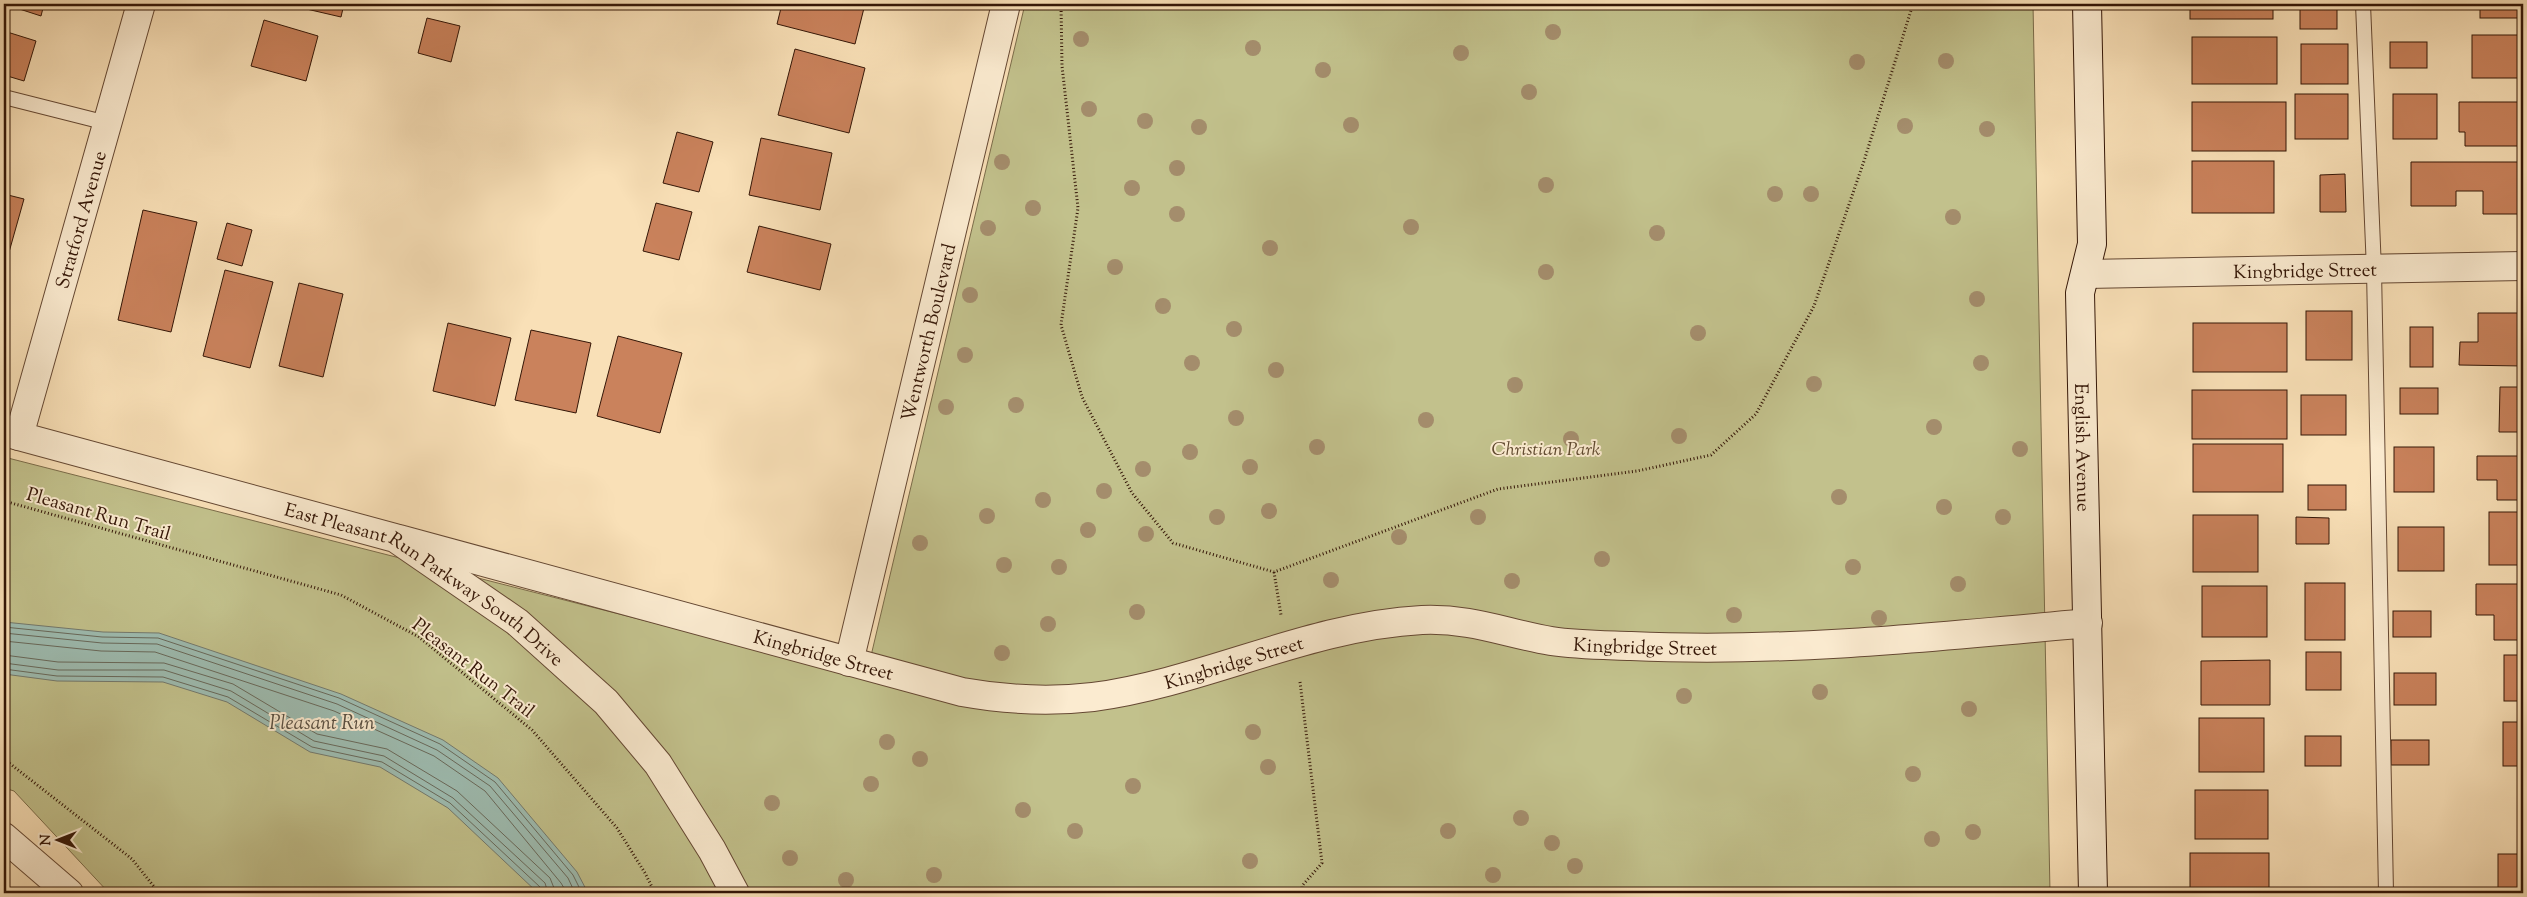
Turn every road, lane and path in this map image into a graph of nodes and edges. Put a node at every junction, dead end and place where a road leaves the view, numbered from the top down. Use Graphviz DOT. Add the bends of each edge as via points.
graph roads {
  1 [pos="141,4"];
  2 [pos="1006,4"];
  3 [pos="1061,4"];
  4 [pos="1913,4"];
  5 [pos="2087,4"];
  6 [pos="2363,4"];
  7 [pos="4,97"];
  8 [pos="108,123"];
  9 [pos="2523,266"];
  10 [pos="2374,270"];
  11 [pos="2086,274"];
  12 [pos="12,434"];
  13 [pos="4,501"];
  14 [pos="395,538"];
  15 [pos="1274,572"];
  16 [pos="1282,618"];
  17 [pos="2088,623"];
  18 [pos="849,662"];
  19 [pos="1300,682"];
  20 [pos="4,759"];
  21 [pos="4,838"];
  22 [pos="69,893"];
  23 [pos="159,893"];
  24 [pos="655,893"];
  25 [pos="735,893"];
  26 [pos="1302,893"];
  27 [pos="2093,893"];
  28 [pos="2386,893"];
  1 -- 8 [label="street, Stratford Avenue"];
  2 -- 18 [label="street, Wentworth Boulevard"];
  3 -- 15 [label="path" via="1062,66 1078,208 1061,325 1082,397 1132,494 1173,543"];
  4 -- 15 [label="path" via="1814,306 1756,414 1711,454 1637,471 1498,489"];
  5 -- 11 [label="street, English Avenue" via="2092,244"];
  6 -- 10 [label="lane"];
  7 -- 8 [label="lane"];
  8 -- 12 [label="street, Stratford Avenue"];
  9 -- 10 [label="street, Kingbridge Street"];
  10 -- 11 [label="street, Kingbridge Street"];
  10 -- 28 [label="lane"];
  11 -- 17 [label="street, English Avenue" via="2080,293"];
  12 -- 14 [label="street, East Pleasant Run Parkway South Drive"];
  13 -- 24 [label="path, Pleasant Run Trail" via="341,595 418,638 532,730 617,828"];
  14 -- 18 [label="street, Kingbridge Street"];
  14 -- 25 [label="street, East Pleasant Run Parkway South Drive" via="517,622 606,702 658,764"];
  15 -- 16 [label="path"];
  17 -- 18 [label="street, Kingbridge Street" via="1843,644 1707,649 1552,641 1472,622 1423,620 1382,623 1341,631 1171,680 1094,696 1050,700 998,698 962,692"];
  17 -- 27 [label="street, English Avenue"];
  19 -- 26 [label="path" via="1322,863 1302,886"];
  20 -- 23 [label="path" via="132,859"];
  21 -- 22 [label="street"];
}
